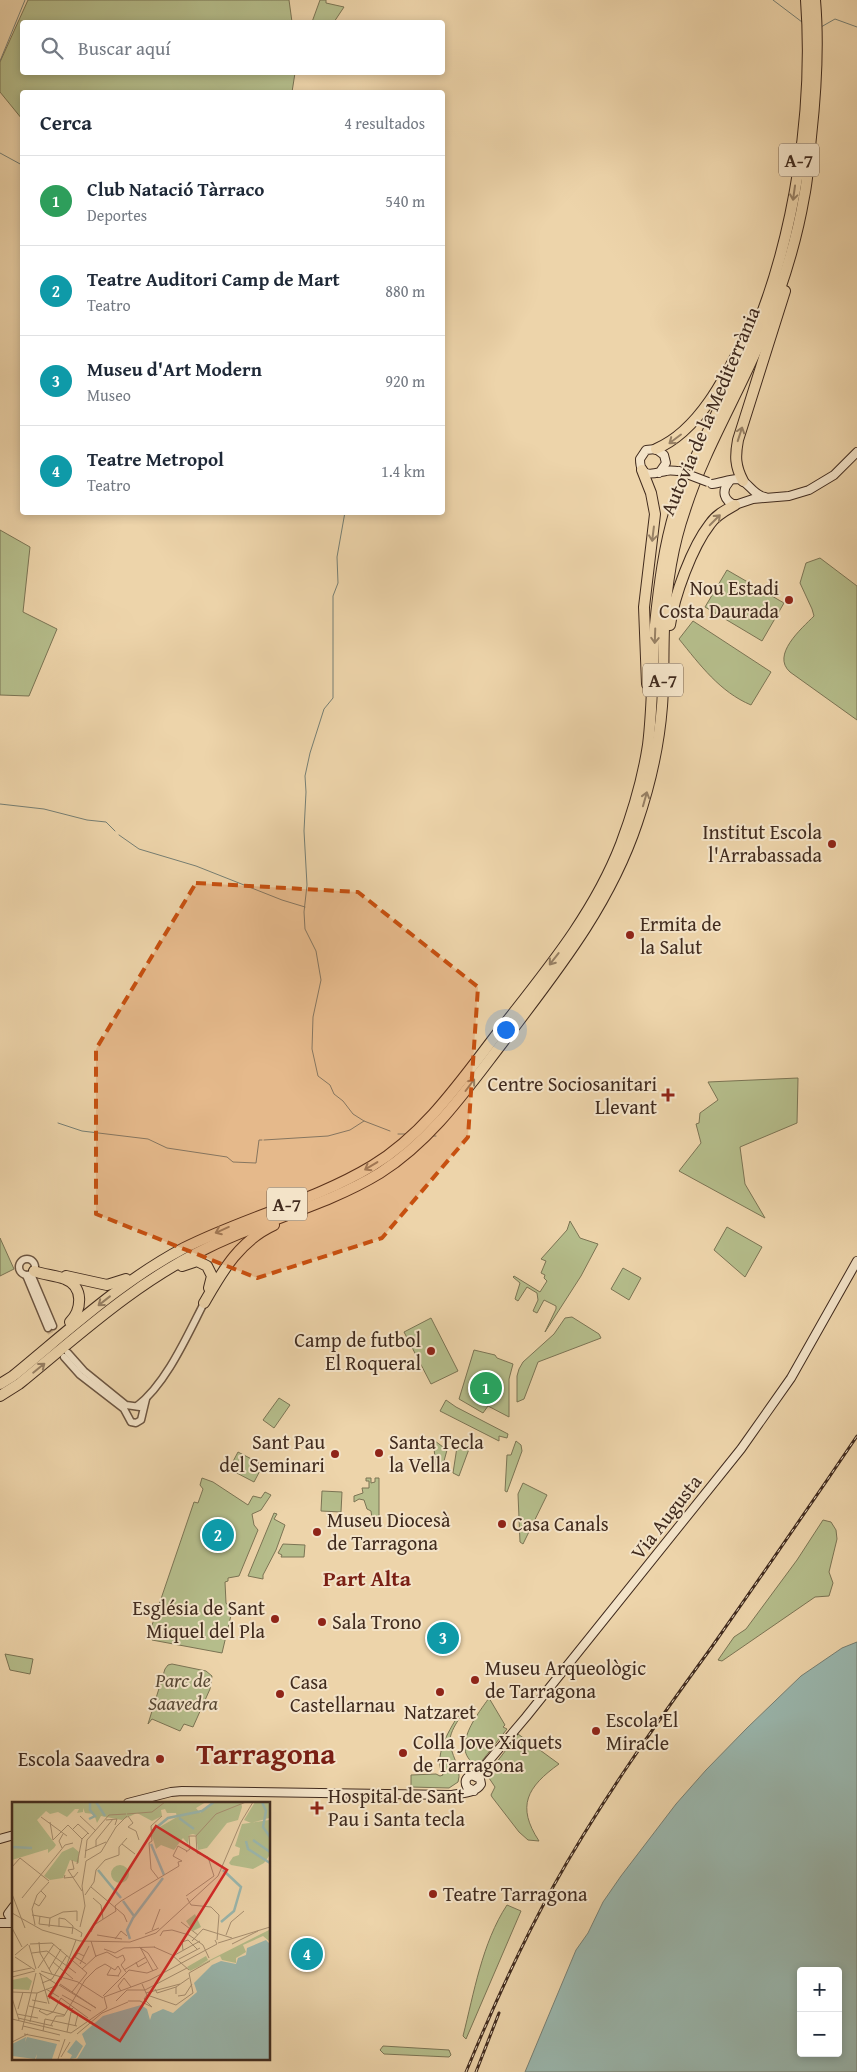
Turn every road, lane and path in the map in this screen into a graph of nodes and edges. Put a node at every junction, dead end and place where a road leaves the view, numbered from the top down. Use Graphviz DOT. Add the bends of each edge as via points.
graph roads {
  1 [pos="806,0"];
  2 [pos="815,0"];
  3 [pos="813,58"];
  4 [pos="804,198"];
  5 [pos="778,260"];
  6 [pos="656,449"];
  7 [pos="857,452"];
  8 [pos="665,459"];
  9 [pos="642,470"];
  10 [pos="679,471"];
  11 [pos="659,473"];
  12 [pos="730,482"];
  13 [pos="710,483"];
  14 [pos="746,484"];
  15 [pos="724,494"];
  16 [pos="769,498"];
  17 [pos="748,501"];
  18 [pos="735,505"];
  19 [pos="663,676"];
  20 [pos="630,816"];
  21 [pos="328,1200"];
  22 [pos="31,1259"];
  23 [pos="857,1261"];
  24 [pos="158,1263"];
  25 [pos="30,1274"];
  26 [pos="65,1276"];
  27 [pos="127,1297"];
  28 [pos="204,1303"];
  29 [pos="51,1327"];
  30 [pos="13,1376"];
  31 [pos="0,1384"];
  32 [pos="0,1396"];
  33 [pos="146,1399"];
  34 [pos="134,1407"];
  35 [pos="143,1412"];
  36 [pos="127,1413"];
  37 [pos="476,1776"];
  38 [pos="465,1782"];
  39 [pos="474,1790"];
  40 [pos="169,1791"];
  41 [pos="231,1792"];
  42 [pos="125,1802"];
  43 [pos="131,1802"];
  44 [pos="12,1909"];
  45 [pos="12,1920"];
  1 -- 3 [label="highway, Autovia de la Mediterrània / A-7"];
  2 -- 3 [label="highway, Autovia de la Mediterrània / A-7"];
  3 -- 4 [label="highway, Autovia de la Mediterrània / A-7" via="816,96"];
  3 -- 5 [label="highway, Autovia de la Mediterrània / A-7, one-way" via="793,201"];
  14 -- 4 [label="highway, one-way" via="737,468 736,448 786,288"];
  4 -- 19 [label="highway, Autovia de la Mediterrània / A-7" via="785,270 763,334 710,447 684,513 670,575 664,625"];
  5 -- 6 [label="highway, one-way" via="750,328 716,389 686,430 671,443"];
  5 -- 20 [label="highway, Autovia de la Mediterrània / A-7, one-way" via="755,330 686,481 670,531 655,626 652,711 647,748"];
  6 -- 8 [label="main road" via="664,454"];
  6 -- 9 [label="main road" via="646,450 641,456"];
  7 -- 16 [label="main road" via="818,486 789,496"];
  8 -- 10 [label="main road"];
  8 -- 11 [label="main road"];
  9 -- 11 [label="main road" via="650,474"];
  9 -- 20 [label="highway, one-way" via="652,493 655,514 644,607 648,710"];
  10 -- 11 [label="main road"];
  10 -- 13 [label="main road, bridge"];
  12 -- 13 [label="main road"];
  12 -- 14 [label="main road"];
  12 -- 15 [label="main road"];
  13 -- 15 [label="main road"];
  14 -- 16 [label="main road" via="759,496"];
  14 -- 17 [label="main road" via="750,494"];
  15 -- 18 [label="main road"];
  16 -- 17 [label="main road"];
  17 -- 18 [label="main road"];
  19 -- 18 [label="highway, one-way" via="671,617 687,568 709,524"];
  21 -- 19 [label="highway, Autovia de la Mediterrània / A-7, one-way" via="379,1174 440,1123 586,930 612,886 648,786 659,731"];
  20 -- 24 [label="highway, Autovia de la Mediterrània / A-7, one-way" via="605,879 579,926 454,1089 411,1138 347,1180 204,1238"];
  21 -- 27 [label="highway, Autovia de la Mediterrània / A-7" via="208,1247 172,1266"];
  21 -- 28 [label="highway" via="270,1227 247,1242 226,1265"];
  22 -- 25 [label="street" via="35,1264"];
  22 -- 25 [label="street" via="24,1259 18,1265 20,1272"];
  22 -- 26 [label="street" via="45,1270"];
  23 -- 37 [label="main road, Via Augusta" via="791,1378 741,1449"];
  24 -- 26 [label="highway" via="146,1266 125,1280 107,1285"];
  24 -- 30 [label="highway, Autovia de la Mediterrània / A-7, one-way" via="92,1310"];
  25 -- 29 [label="street"];
  25 -- 30 [label="highway" via="70,1281 80,1303 72,1320"];
  27 -- 28 [label="highway" via="174,1270 197,1262 207,1266 212,1276"];
  32 -- 27 [label="highway, Autovia de la Mediterrània / A-7, one-way"];
  28 -- 33 [label="street" via="171,1363"];
  30 -- 31 [label="highway, Autovia de la Mediterrània / A-7"];
  33 -- 34 [label="street"];
  33 -- 35 [label="street"];
  34 -- 35 [label="street"];
  34 -- 36 [label="street"];
  34 -- 36 [label="street" via="93,1379 66,1355 80,1375"];
  35 -- 36 [label="street" via="142,1420 136,1423 129,1419"];
  37 -- 38 [label="main road" via="470,1776"];
  37 -- 39 [label="main road" via="481,1784"];
  38 -- 39 [label="main road"];
  38 -- 40 [label="main road" via="450,1791 224,1788"];
  39 -- 41 [label="main road" via="452,1795"];
  40 -- 41 [label="main road"];
  40 -- 41 [label="main road"];
  40 -- 42 [label="main road"];
  40 -- 43 [label="main road"];
  44 -- 45 [label="main road" via="8,1914"];
}
